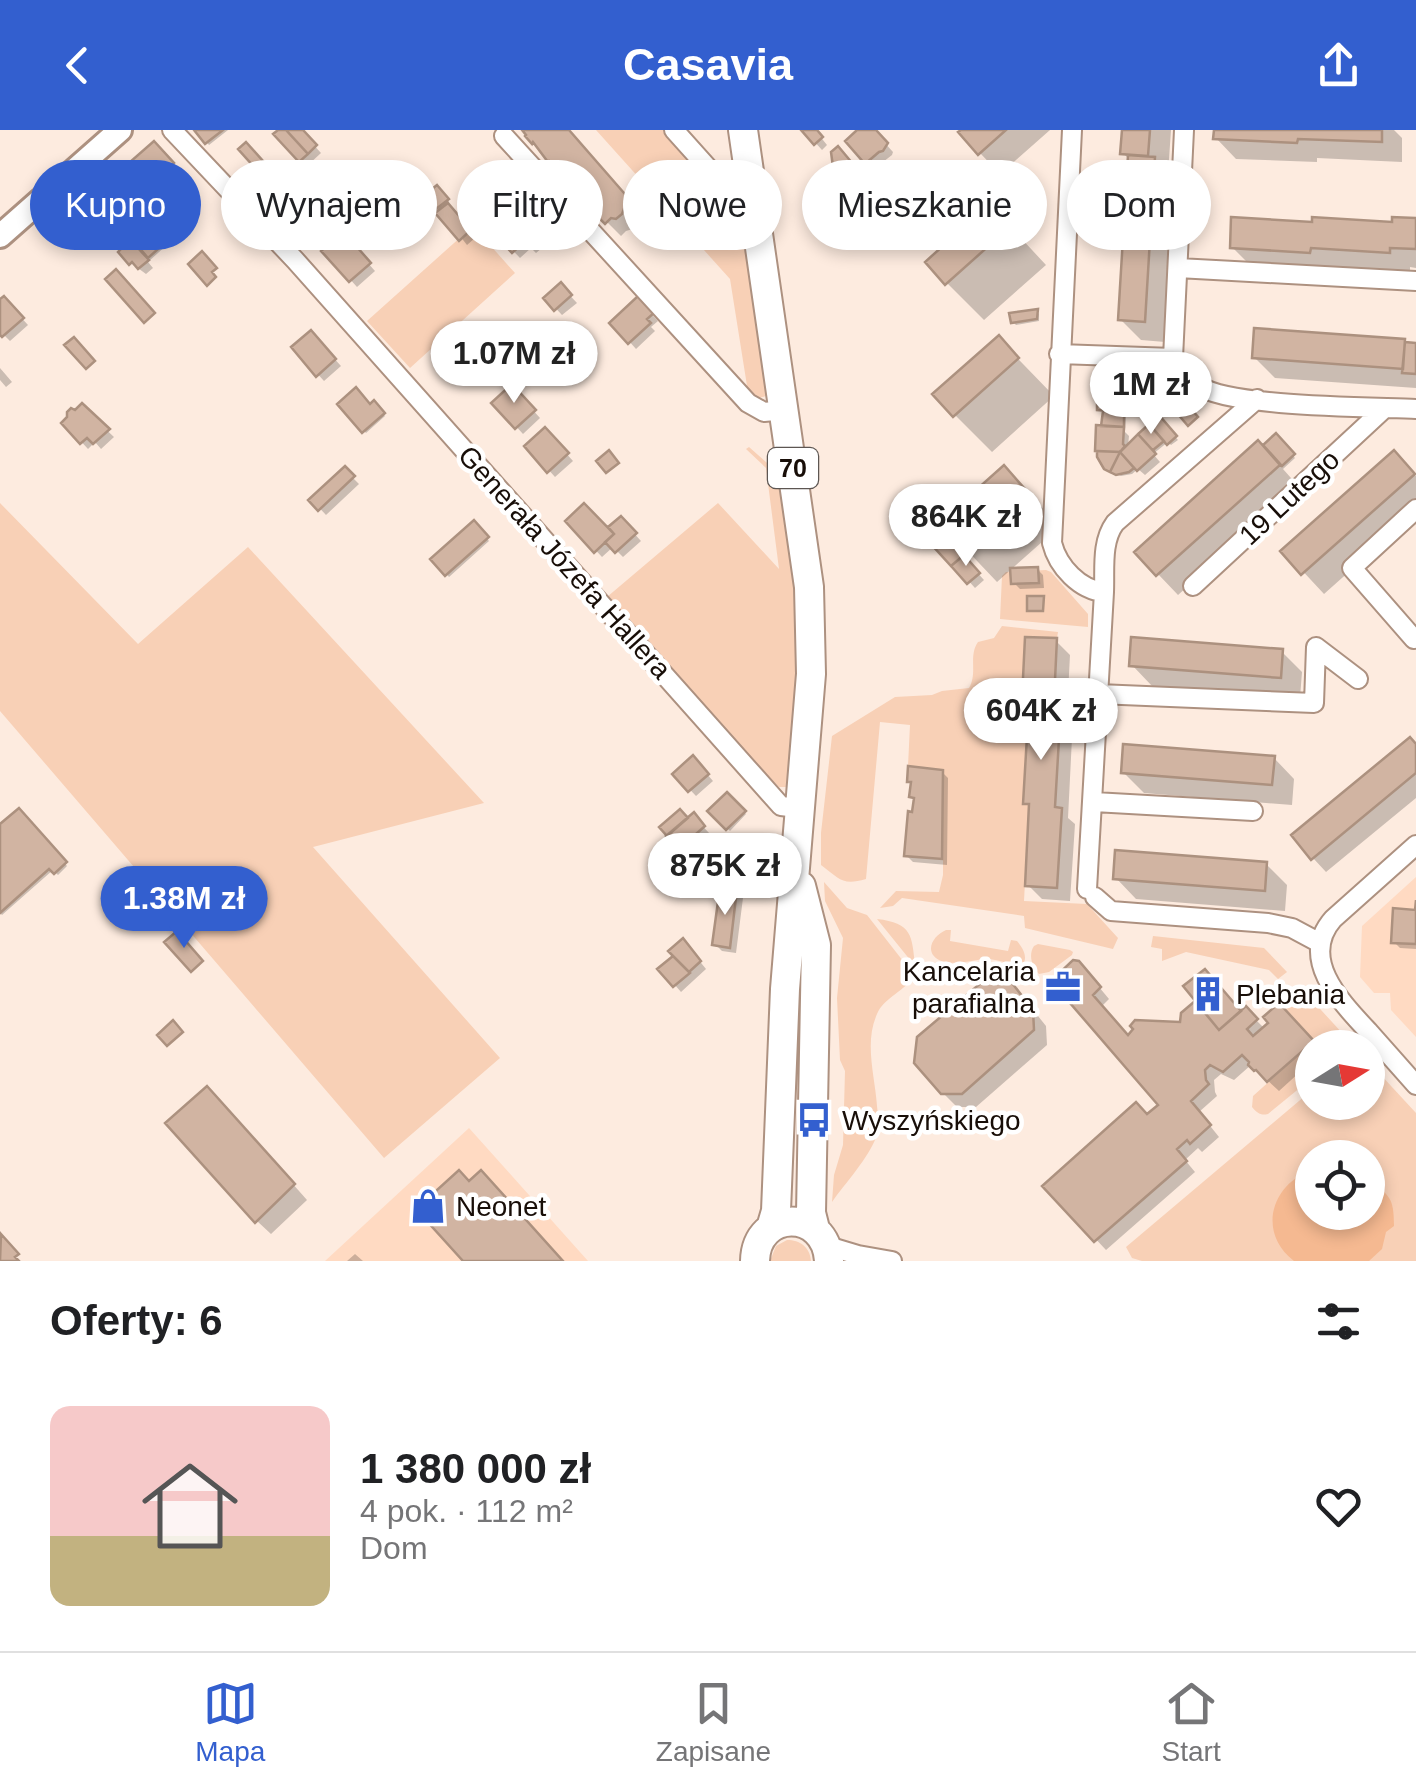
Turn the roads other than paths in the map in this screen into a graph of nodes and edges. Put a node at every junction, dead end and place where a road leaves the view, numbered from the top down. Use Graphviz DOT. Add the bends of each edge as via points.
graph roads {
  1 [pos="120,130"];
  2 [pos="172,130"];
  3 [pos="674,130"];
  4 [pos="742,130"];
  5 [pos="1072,130"];
  6 [pos="1184,130"];
  7 [pos="504,136"];
  8 [pos="701,160"];
  9 [pos="747,160"];
  10 [pos="0,236"];
  11 [pos="761,250"];
  12 [pos="1178,268"];
  13 [pos="1416,281"];
  14 [pos="1060,354"];
  15 [pos="1173,358"];
  16 [pos="1257,399"];
  17 [pos="1385,408"];
  18 [pos="1416,409"];
  19 [pos="785,410"];
  20 [pos="1416,510"];
  21 [pos="1193,586"];
  22 [pos="1104,592"];
  23 [pos="1416,638"];
  24 [pos="1358,679"];
  25 [pos="1098,694"];
  26 [pos="1094,802"];
  27 [pos="798,808"];
  28 [pos="1253,811"];
  29 [pos="1416,845"];
  30 [pos="796,865"];
  31 [pos="1320,943"];
  32 [pos="1416,1085"];
  33 [pos="771,1228"];
  34 [pos="824,1245"];
  35 [pos="755,1261"];
  36 [pos="892,1261"];
  1 -- 10 [label="street"];
  2 -- 27 [label="street, Generała Józefa Hallera" via="781,806"];
  3 -- 8 [label="street"];
  4 -- 9 [label="main road, 70"];
  5 -- 14 [label="street"];
  6 -- 12 [label="street"];
  7 -- 19 [label="street" via="748,403 764,412"];
  11 -- 19 [label="main road, 70"];
  12 -- 13 [label="street"];
  12 -- 15 [label="street"];
  14 -- 15 [label="street"];
  14 -- 22 [label="street" via="1052,544 1076,580"];
  15 -- 16 [label="street, 19 Lutego" via="1202,388"];
  16 -- 17 [label="street, 19 Lutego"];
  16 -- 22 [label="street" via="1115,523 1106,542"];
  17 -- 18 [label="street, 19 Lutego"];
  17 -- 21 [label="street, 19 Lutego"];
  19 -- 27 [label="main road, 70" via="810,587 811,674"];
  20 -- 23 [label="street" via="1352,568"];
  22 -- 25 [label="street"];
  24 -- 25 [label="street" via="1316,647 1314,703"];
  25 -- 26 [label="street"];
  26 -- 28 [label="street"];
  26 -- 31 [label="street" via="1091,893 1111,910 1268,923"];
  27 -- 30 [label="main road, 70"];
  29 -- 31 [label="street" via="1333,919"];
  30 -- 33 [label="main road, 70"];
  30 -- 34 [label="main road, 70" via="816,945 811,1214"];
  31 -- 32 [label="street" via="1336,995"];
  33 -- 34 [label="main road" via="788,1221 807,1224"];
  33 -- 35 [label="main road"];
  34 -- 36 [label="street"];
}
